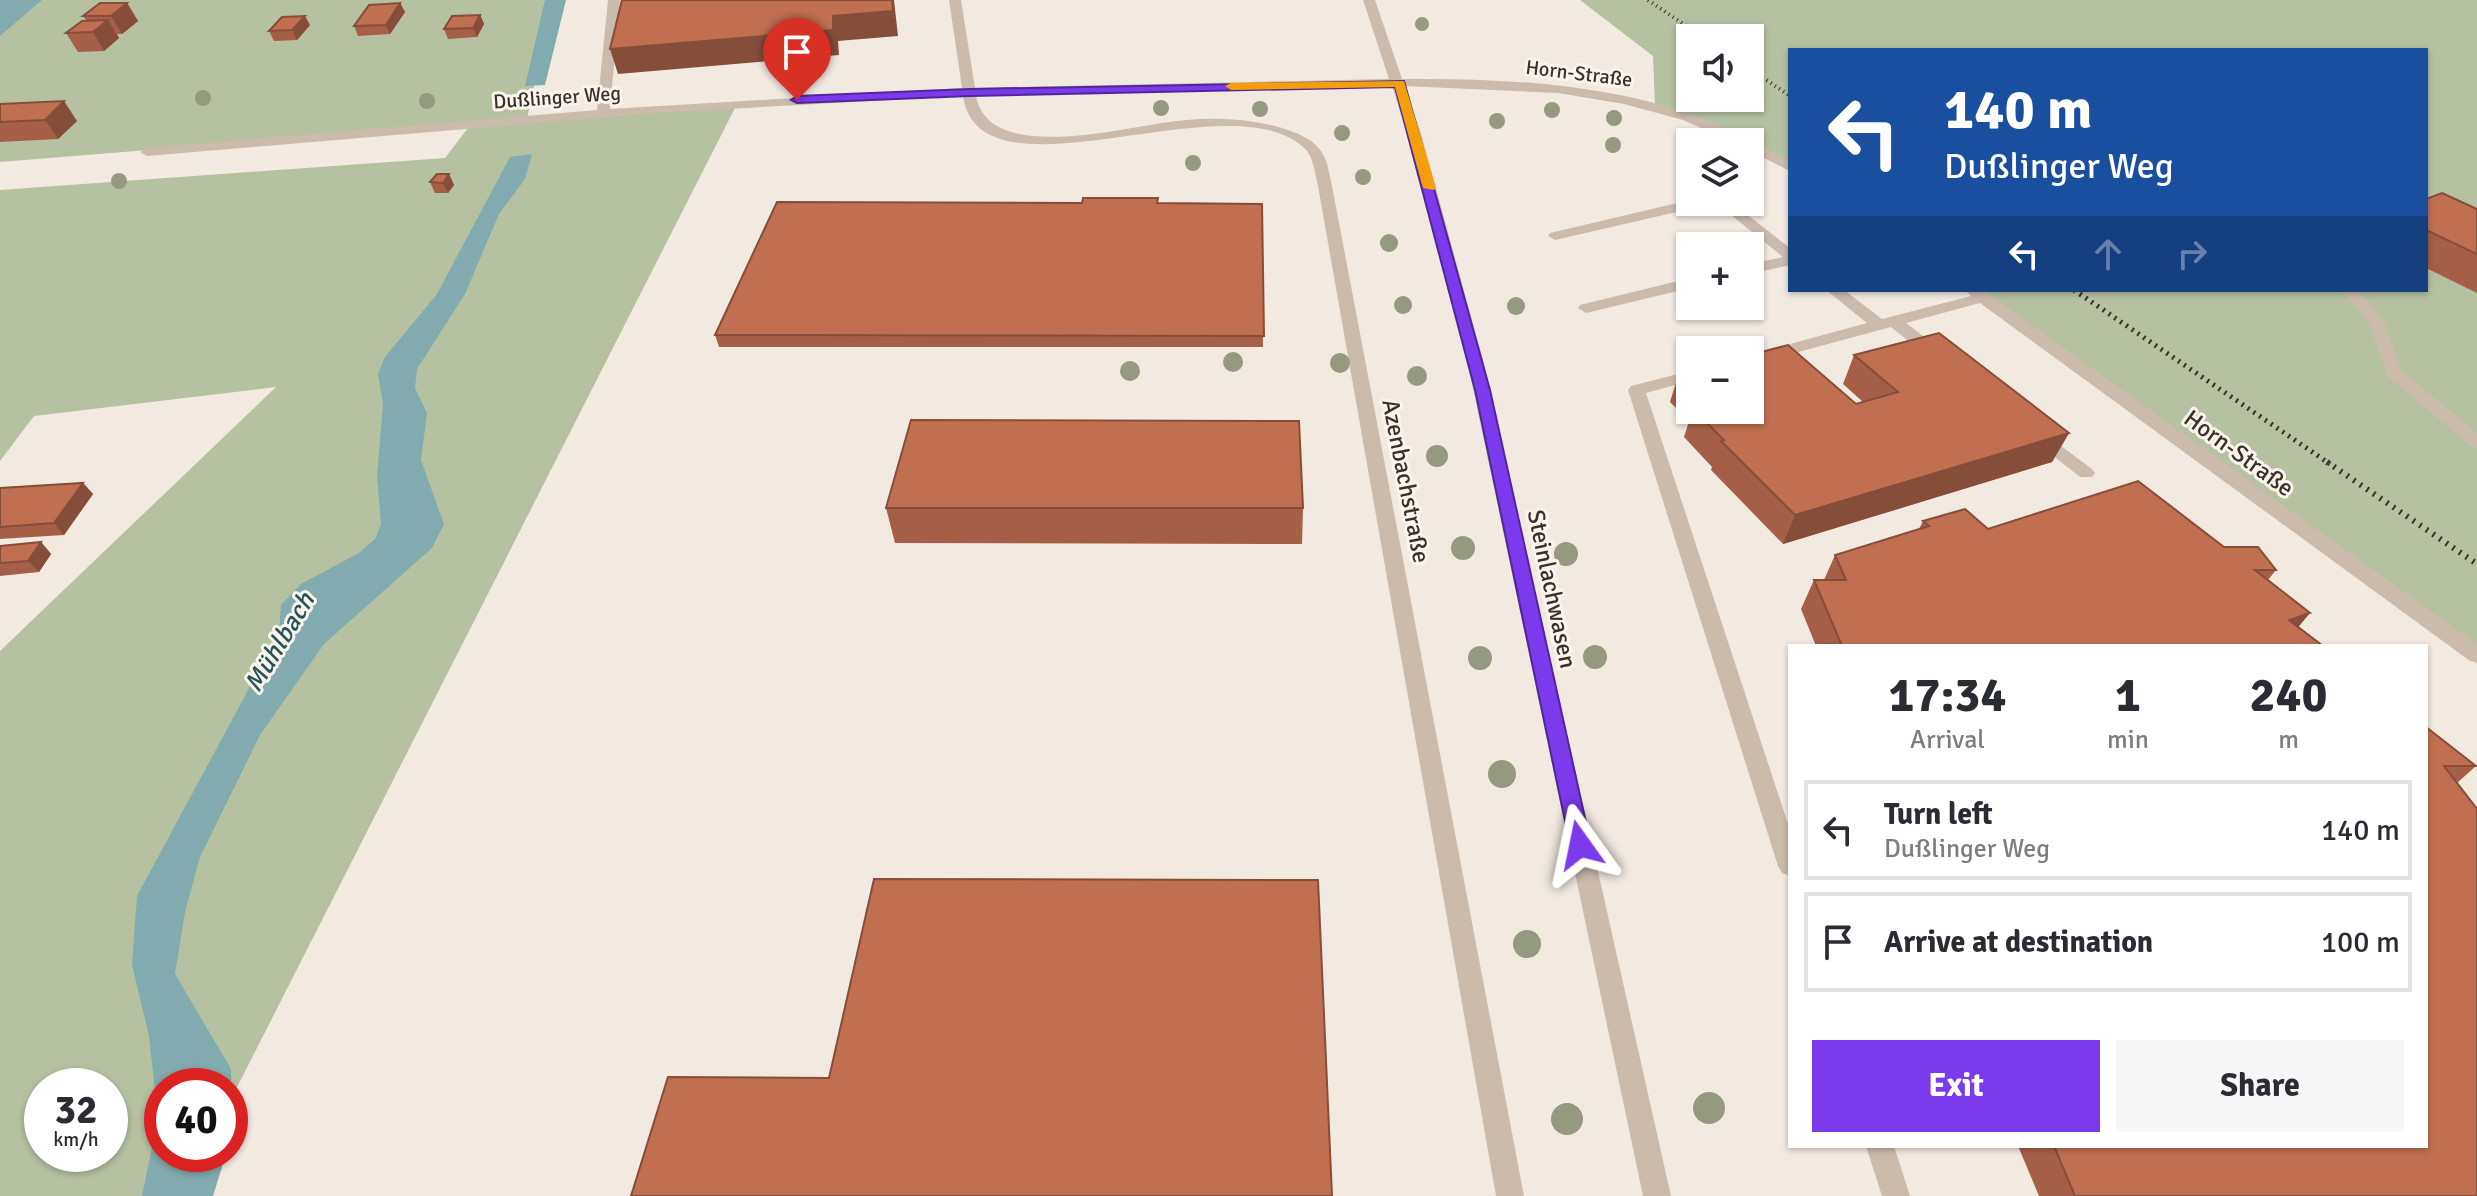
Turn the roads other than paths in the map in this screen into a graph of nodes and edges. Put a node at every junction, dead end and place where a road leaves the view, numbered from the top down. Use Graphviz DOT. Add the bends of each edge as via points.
graph roads {
  1 [pos="614,0"];
  2 [pos="955,0"];
  3 [pos="1369,0"];
  4 [pos="1400,84"];
  5 [pos="970,93"];
  6 [pos="603,114"];
  7 [pos="1714,128"];
  8 [pos="147,152"];
  9 [pos="1764,153"];
  10 [pos="1788,166"];
  11 [pos="1676,208"];
  12 [pos="1739,216"];
  13 [pos="1555,236"];
  14 [pos="1788,255"];
  15 [pos="1788,258"];
  16 [pos="1764,265"];
  17 [pos="1676,286"];
  18 [pos="1837,292"];
  19 [pos="2351,292"];
  20 [pos="1978,294"];
  21 [pos="1586,308"];
  22 [pos="1886,323"];
  23 [pos="1764,356"];
  24 [pos="1954,369"];
  25 [pos="1676,380"];
  26 [pos="2026,426"];
  27 [pos="2477,442"];
  28 [pos="2086,473"];
  29 [pos="2477,655"];
  30 [pos="1788,860"];
  31 [pos="1881,1148"];
  32 [pos="1510,1196"];
  33 [pos="1657,1196"];
  34 [pos="1896,1196"];
  1 -- 6 [label="street"];
  2 -- 5 [label="street"];
  3 -- 4 [label="street, Steinlachwasen"];
  4 -- 5 [label="street, Dußlinger Weg"];
  4 -- 7 [label="street, Horn-Straße" via="1597,95 1685,114"];
  4 -- 33 [label="street, Steinlachwasen" via="1489,419"];
  5 -- 6 [label="street, Dußlinger Weg"];
  5 -- 32 [label="street, Azenbachstraße" via="979,122 1023,140 1075,140 1215,122 1263,126 1296,136 1316,153"];
  6 -- 8 [label="street, Dußlinger Weg"];
  9 -- 10 [label="street"];
  11 -- 13 [label="street"];
  12 -- 14 [label="street"];
  15 -- 16 [label="street"];
  17 -- 21 [label="street"];
  18 -- 22 [label="street"];
  19 -- 27 [label="street" via="2376,320 2393,372"];
  20 -- 22 [label="street"];
  20 -- 29 [label="street, Horn-Straße"];
  22 -- 23 [label="street"];
  22 -- 24 [label="street"];
  25 -- 30 [label="street" via="1637,390"];
  26 -- 28 [label="street"];
  31 -- 34 [label="street"];
}
